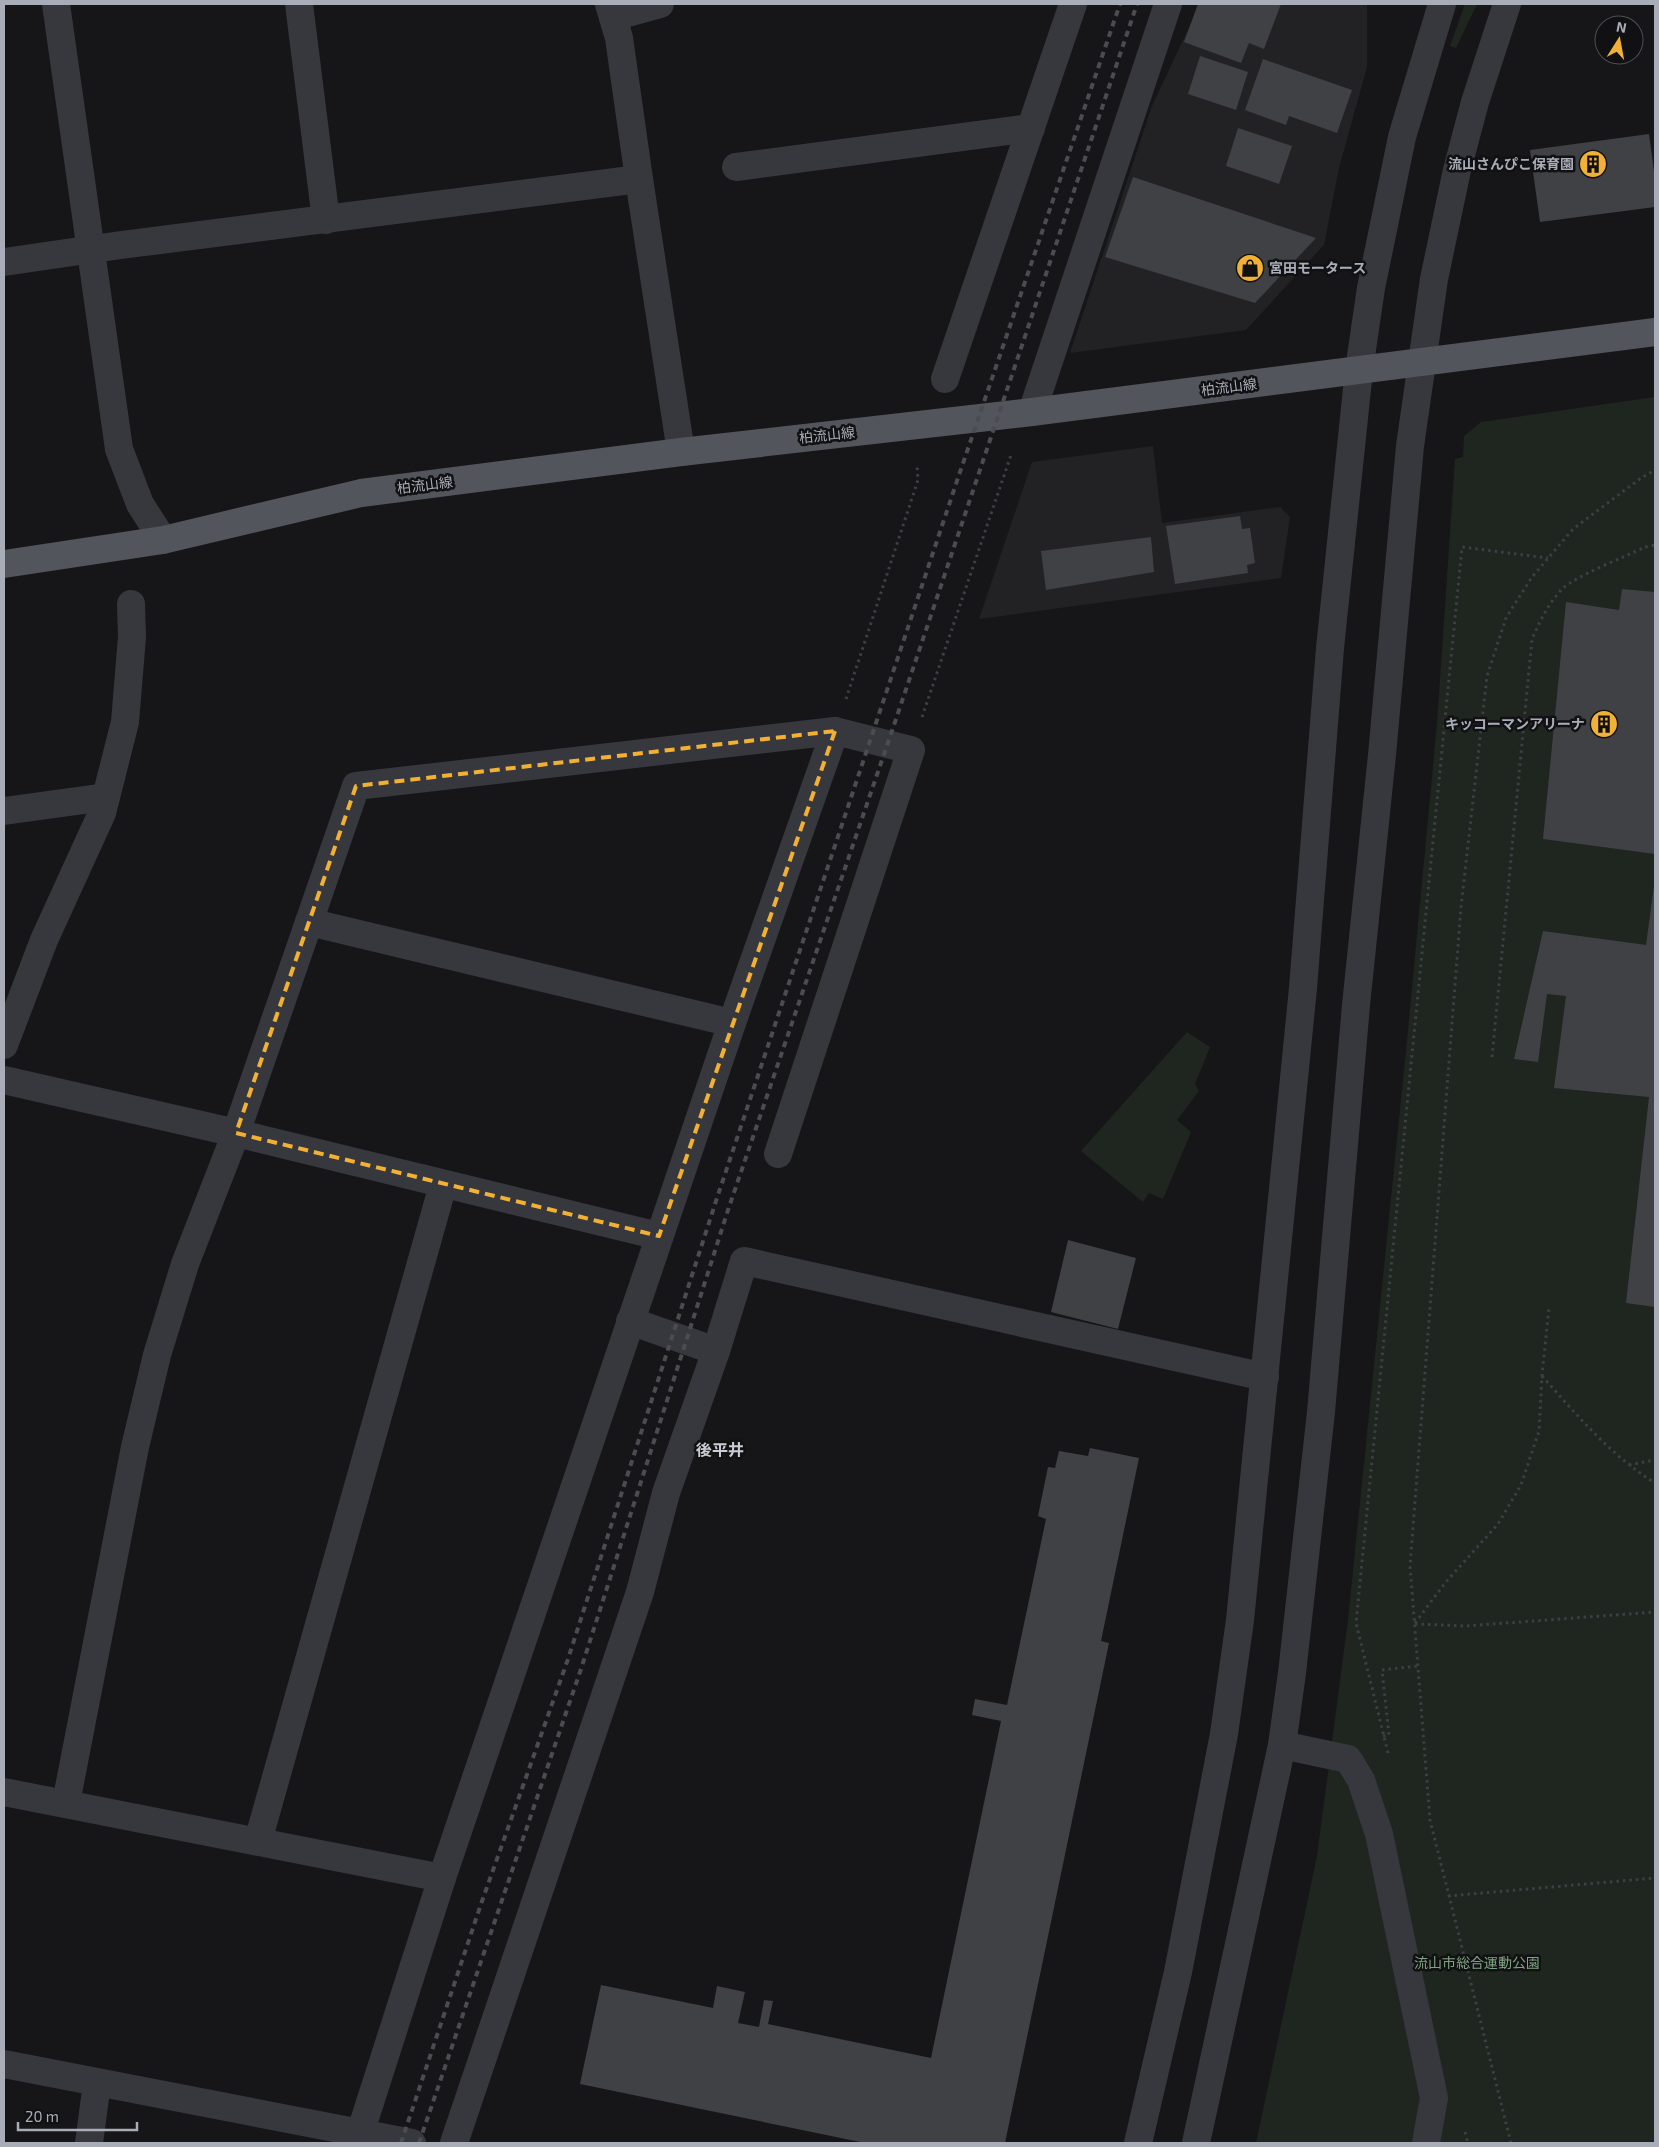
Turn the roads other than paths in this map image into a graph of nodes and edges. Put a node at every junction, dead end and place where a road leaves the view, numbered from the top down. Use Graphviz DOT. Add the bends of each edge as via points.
graph roads {
  1 [pos="56,4"];
  2 [pos="299,4"];
  3 [pos="660,4"];
  4 [pos="1073,4"];
  5 [pos="1168,4"];
  6 [pos="1442,4"];
  7 [pos="1507,4"];
  8 [pos="611,10"];
  9 [pos="1031,128"];
  10 [pos="736,167"];
  11 [pos="639,179"];
  12 [pos="326,220"];
  13 [pos="91,249"];
  14 [pos="4,262"];
  15 [pos="1655,332"];
  16 [pos="1422,363"];
  17 [pos="1359,370"];
  18 [pos="945,379"];
  19 [pos="1032,412"];
  20 [pos="682,452"];
  21 [pos="163,540"];
  22 [pos="4,564"];
  23 [pos="131,604"];
  24 [pos="835,731"];
  25 [pos="106,797"];
  26 [pos="4,811"];
  27 [pos="309,922"];
  28 [pos="732,1023"];
  29 [pos="4,1045"];
  30 [pos="4,1080"];
  31 [pos="236,1133"];
  32 [pos="778,1154"];
  33 [pos="443,1185"];
  34 [pos="659,1236"];
  35 [pos="630,1321"];
  36 [pos="716,1352"];
  37 [pos="1265,1377"];
  38 [pos="1282,1745"];
  39 [pos="4,1792"];
  40 [pos="66,1803"];
  41 [pos="258,1840"];
  42 [pos="442,1878"];
  43 [pos="4,2064"];
  44 [pos="97,2083"];
  45 [pos="359,2138"];
  46 [pos="89,2143"];
  47 [pos="412,2143"];
  48 [pos="454,2143"];
  49 [pos="1138,2143"];
  50 [pos="1196,2143"];
  51 [pos="1426,2143"];
  1 -- 13 [label="street"];
  2 -- 12 [label="street"];
  3 -- 8 [label="street"];
  4 -- 9 [label="street"];
  5 -- 19 [label="street"];
  6 -- 17 [label="street" via="1402,137 1371,288"];
  7 -- 16 [label="street" via="1457,170 1434,280"];
  8 -- 11 [label="street" via="619,38"];
  9 -- 10 [label="street"];
  9 -- 18 [label="street"];
  11 -- 12 [label="street"];
  11 -- 20 [label="street"];
  12 -- 13 [label="street"];
  13 -- 14 [label="street"];
  13 -- 21 [label="street" via="119,449 140,504"];
  15 -- 16 [label="main road, 柏流山線"];
  16 -- 17 [label="main road, 柏流山線"];
  16 -- 38 [label="street" via="1410,446 1356,1005 1321,1412"];
  17 -- 19 [label="main road, 柏流山線"];
  17 -- 37 [label="street" via="1330,648 1303,988"];
  19 -- 20 [label="main road, 柏流山線"];
  20 -- 21 [label="main road, 柏流山線" via="361,493"];
  21 -- 22 [label="main road, 柏流山線"];
  23 -- 25 [label="street" via="132,637 125,722"];
  24 -- 27 [label="street" via="356,786"];
  24 -- 28 [label="street"];
  24 -- 32 [label="street" via="911,750"];
  25 -- 26 [label="street"];
  25 -- 29 [label="street" via="102,813 44,940"];
  27 -- 28 [label="street"];
  27 -- 31 [label="street"];
  28 -- 34 [label="street"];
  30 -- 31 [label="street"];
  31 -- 33 [label="street"];
  31 -- 40 [label="street" via="185,1264 157,1354 135,1447"];
  33 -- 34 [label="street"];
  33 -- 41 [label="street"];
  34 -- 35 [label="street"];
  35 -- 36 [label="street"];
  35 -- 42 [label="street"];
  36 -- 37 [label="street" via="744,1261"];
  36 -- 48 [label="street" via="666,1493 640,1592"];
  37 -- 49 [label="street" via="1240,1620 1224,1734 1178,1972"];
  38 -- 50 [label="street"];
  38 -- 51 [label="street" via="1348,1759 1361,1780 1379,1834 1434,2098"];
  39 -- 40 [label="street"];
  40 -- 41 [label="street"];
  41 -- 42 [label="street"];
  42 -- 45 [label="street"];
  43 -- 44 [label="street"];
  44 -- 45 [label="street"];
  44 -- 46 [label="street"];
  45 -- 47 [label="street"];
}
